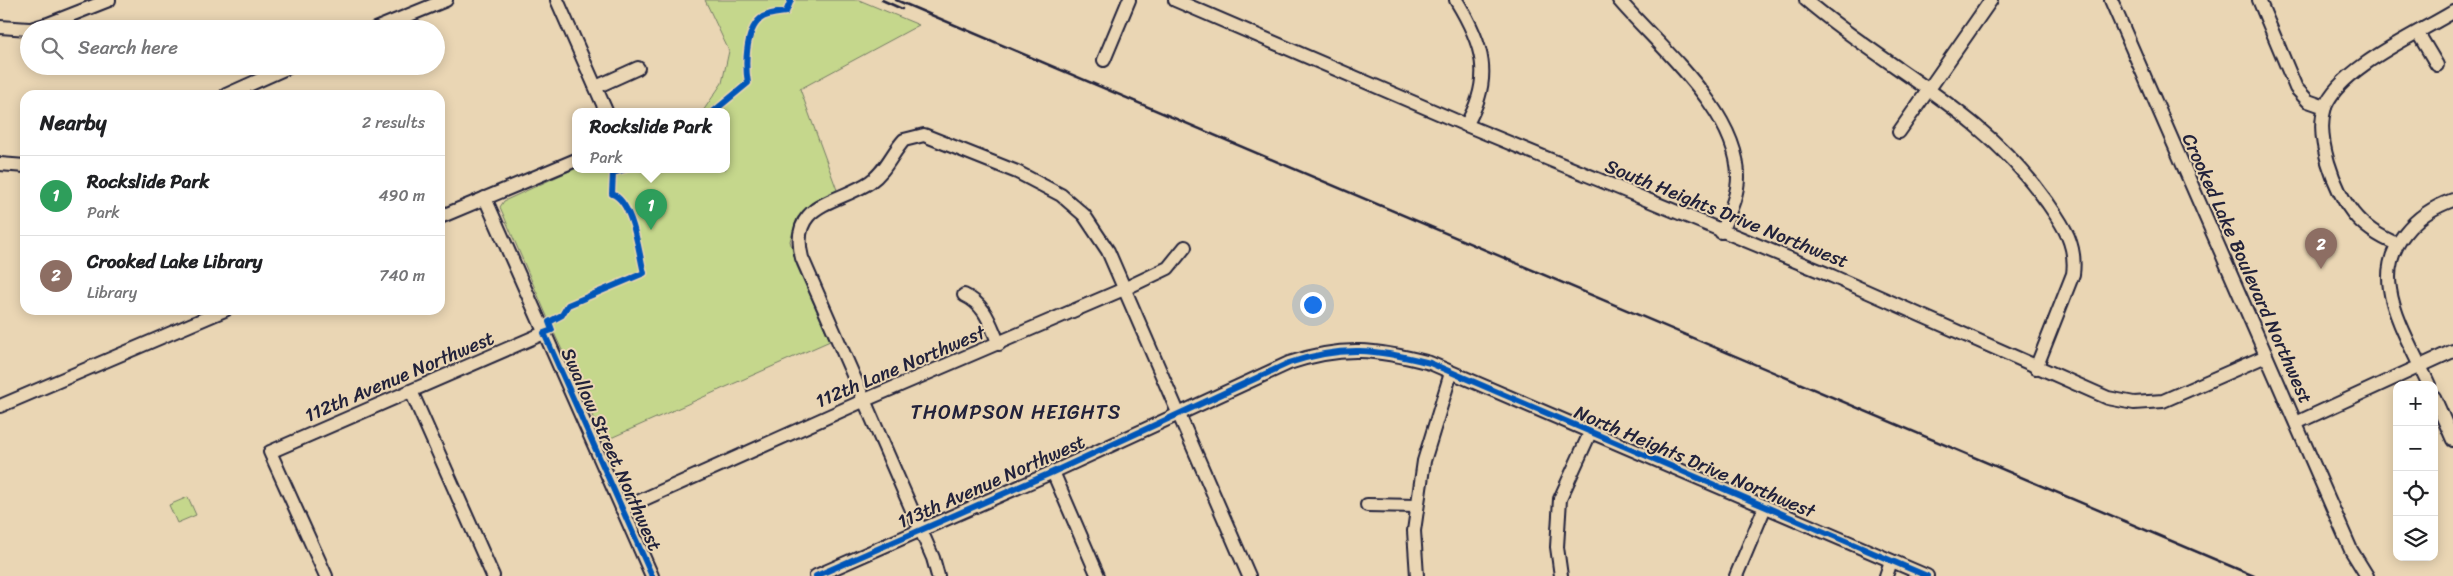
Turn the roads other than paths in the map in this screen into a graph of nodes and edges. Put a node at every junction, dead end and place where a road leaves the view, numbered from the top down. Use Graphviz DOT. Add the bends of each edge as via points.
graph roads {
  1 [pos="109,0"];
  2 [pos="557,0"];
  3 [pos="1129,0"];
  4 [pos="1175,0"];
  5 [pos="1456,0"];
  6 [pos="1619,0"];
  7 [pos="1806,0"];
  8 [pos="1991,0"];
  9 [pos="2111,0"];
  10 [pos="2259,0"];
  11 [pos="440,1"];
  12 [pos="2453,12"];
  13 [pos="58,20"];
  14 [pos="396,20"];
  15 [pos="0,27"];
  16 [pos="20,28"];
  17 [pos="2418,33"];
  18 [pos="1104,60"];
  19 [pos="2437,65"];
  20 [pos="638,68"];
  21 [pos="271,75"];
  22 [pos="596,87"];
  23 [pos="1929,89"];
  24 [pos="237,90"];
  25 [pos="2325,107"];
  26 [pos="605,108"];
  27 [pos="1466,125"];
  28 [pos="1899,132"];
  29 [pos="572,162"];
  30 [pos="0,164"];
  31 [pos="20,166"];
  32 [pos="485,198"];
  33 [pos="2453,200"];
  34 [pos="445,215"];
  35 [pos="1721,232"];
  36 [pos="2397,244"];
  37 [pos="1185,248"];
  38 [pos="1124,289"];
  39 [pos="964,295"];
  40 [pos="213,315"];
  41 [pos="544,333"];
  42 [pos="999,344"];
  43 [pos="2453,351"];
  44 [pos="2266,356"];
  45 [pos="2420,366"];
  46 [pos="2036,368"];
  47 [pos="1451,373"];
  48 [pos="2427,381"];
  49 [pos="411,391"];
  50 [pos="865,400"];
  51 [pos="0,406"];
  52 [pos="2438,406"];
  53 [pos="1177,412"];
  54 [pos="2296,423"];
  55 [pos="1590,433"];
  56 [pos="2453,440"];
  57 [pos="1053,472"];
  58 [pos="1367,505"];
  59 [pos="1417,506"];
  60 [pos="1765,507"];
  61 [pos="622,509"];
  62 [pos="920,529"];
  63 [pos="2351,550"];
  64 [pos="1891,561"];
  65 [pos="648,575"];
  66 [pos="326,576"];
  67 [pos="493,576"];
  68 [pos="816,576"];
  69 [pos="938,576"];
  70 [pos="1098,576"];
  71 [pos="1249,576"];
  72 [pos="1417,576"];
  73 [pos="1561,576"];
  74 [pos="1736,576"];
  75 [pos="1886,576"];
  76 [pos="1927,576"];
  77 [pos="2357,576"];
  78 [pos="2368,576"];
  1 -- 13 [label="street"];
  2 -- 22 [label="street"];
  3 -- 18 [label="street"];
  4 -- 27 [label="street, South Heights Drive Northwest"];
  5 -- 27 [label="street" via="1476,37 1483,58 1480,95"];
  6 -- 35 [label="street" via="1696,83 1731,144 1738,179"];
  7 -- 23 [label="street"];
  8 -- 23 [label="street"];
  9 -- 44 [label="street, Crooked Lake Boulevard Northwest"];
  10 -- 25 [label="street" via="2296,88 2308,101"];
  11 -- 14 [label="street"];
  12 -- 17 [label="street"];
  15 -- 16 [label="street"];
  17 -- 19 [label="street"];
  17 -- 25 [label="street" via="2354,71 2336,88"];
  20 -- 22 [label="street"];
  21 -- 24 [label="street"];
  22 -- 26 [label="street"];
  23 -- 28 [label="street"];
  23 -- 46 [label="street" via="1982,128 2007,153 2034,184 2068,234 2075,260 2073,274"];
  25 -- 36 [label="street" via="2323,146 2348,206 2374,232"];
  27 -- 35 [label="street, South Heights Drive Northwest"];
  29 -- 32 [label="street"];
  30 -- 31 [label="street"];
  32 -- 34 [label="street"];
  32 -- 41 [label="street, Swallow Street Northwest"];
  33 -- 36 [label="street" via="2422,216"];
  35 -- 46 [label="street, South Heights Drive Northwest" via="1832,276"];
  36 -- 45 [label="street" via="2391,262 2390,290"];
  37 -- 38 [label="street, 112th Lane Northwest" via="1168,268"];
  38 -- 42 [label="street, 112th Lane Northwest"];
  38 -- 50 [label="street" via="1108,251 1084,215 1061,195 1017,172 932,137 917,136 904,140 872,181 813,210 799,234 802,258"];
  38 -- 53 [label="street"];
  39 -- 42 [label="street" via="977,301 985,311"];
  40 -- 51 [label="street"];
  41 -- 49 [label="street, 112th Avenue Northwest"];
  41 -- 61 [label="street, Swallow Street Northwest"];
  42 -- 50 [label="street, 112th Lane Northwest"];
  43 -- 45 [label="street"];
  44 -- 46 [label="street, South Heights Drive Northwest" via="2177,397 2149,404 2108,398"];
  44 -- 54 [label="street, Crooked Lake Boulevard Northwest"];
  45 -- 48 [label="street"];
  45 -- 54 [label="street"];
  47 -- 53 [label="street, North Heights Drive Northwest" via="1430,363 1388,352 1339,350 1288,362"];
  47 -- 55 [label="street, North Heights Drive Northwest"];
  47 -- 59 [label="street" via="1424,461"];
  49 -- 66 [label="street, 112th Avenue Northwest" via="270,452"];
  49 -- 67 [label="street"];
  50 -- 61 [label="street, 112th Lane Northwest"];
  50 -- 62 [label="street"];
  52 -- 56 [label="street"];
  53 -- 57 [label="street, 113th Avenue Northwest"];
  53 -- 71 [label="street"];
  54 -- 63 [label="street, Crooked Lake Boulevard Northwest"];
  55 -- 60 [label="street, North Heights Drive Northwest"];
  55 -- 73 [label="street" via="1560,499 1557,546"];
  57 -- 62 [label="street, 113th Avenue Northwest"];
  57 -- 70 [label="street"];
  58 -- 59 [label="street"];
  59 -- 72 [label="street" via="1414,530"];
  60 -- 64 [label="street, North Heights Drive Northwest"];
  60 -- 74 [label="street"];
  61 -- 65 [label="street, Swallow Street Northwest"];
  62 -- 68 [label="street, 113th Avenue Northwest"];
  62 -- 69 [label="street"];
  63 -- 77 [label="street, Crooked Lake Boulevard Northwest"];
  63 -- 78 [label="street, Crooked Lake Boulevard Northwest"];
  64 -- 75 [label="street"];
  64 -- 76 [label="street, North Heights Drive Northwest"];
}
